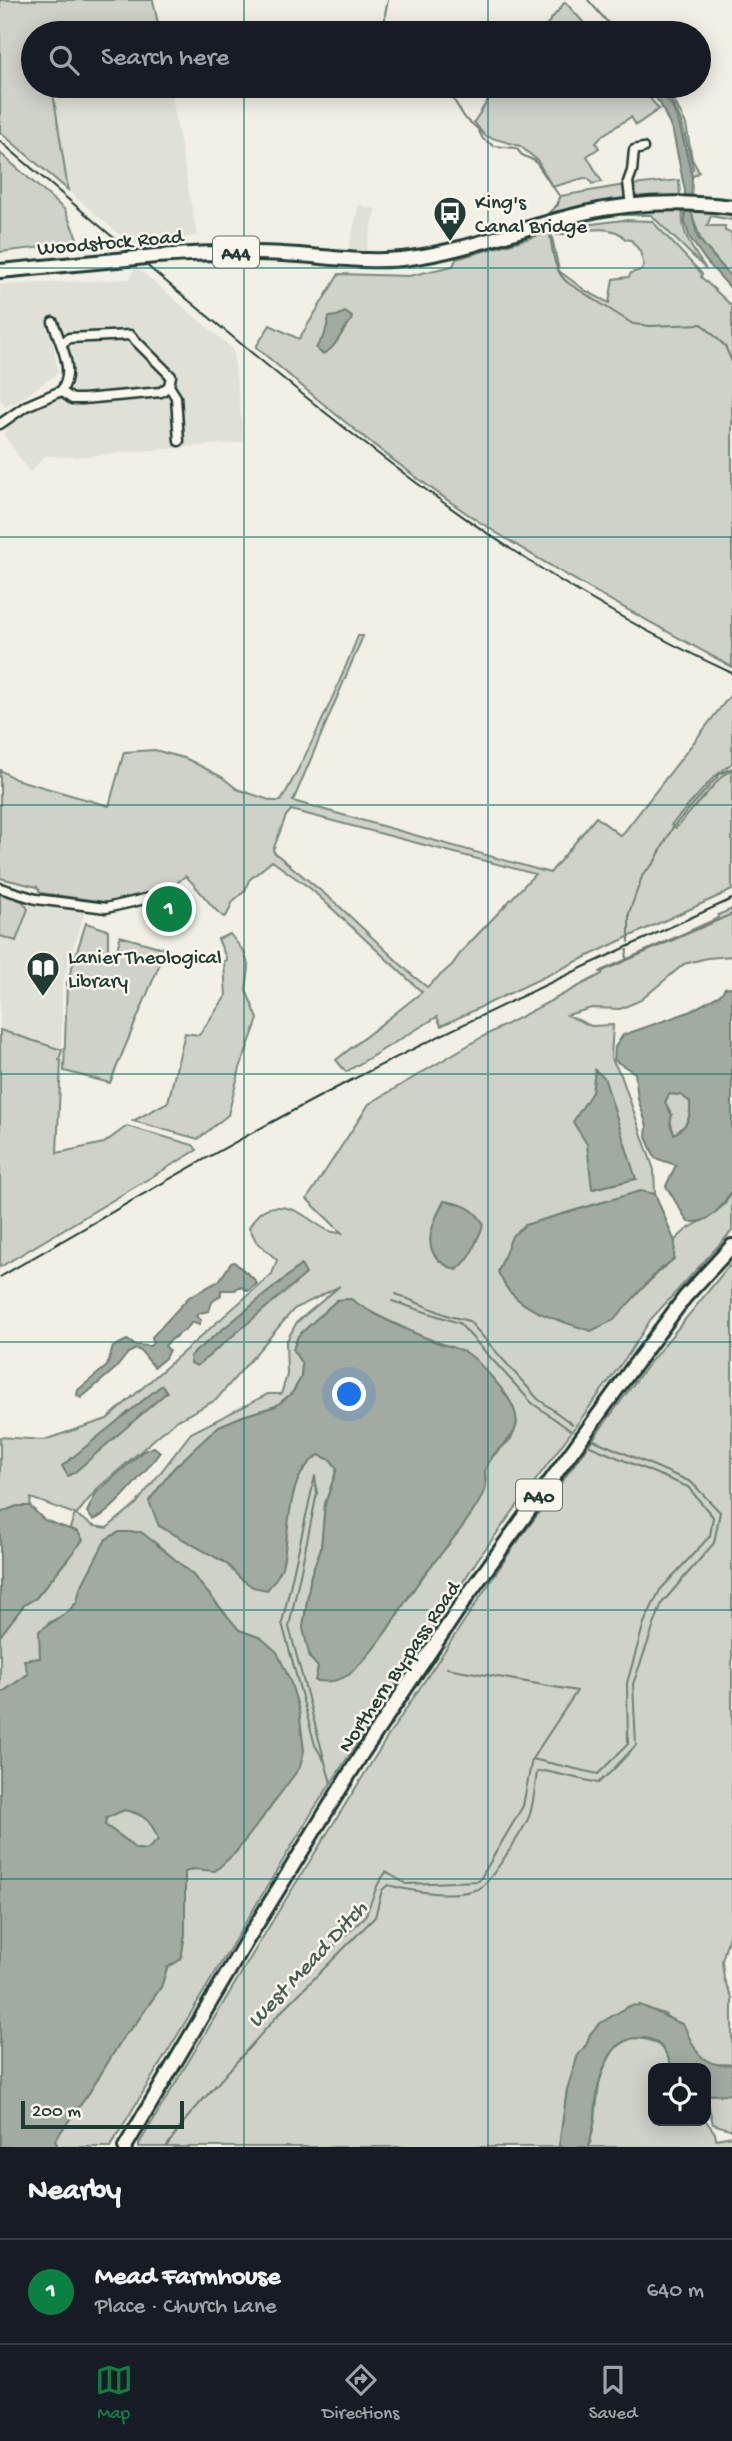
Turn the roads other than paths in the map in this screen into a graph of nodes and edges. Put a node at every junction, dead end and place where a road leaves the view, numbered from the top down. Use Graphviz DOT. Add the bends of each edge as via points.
graph roads {
  1 [pos="643,148"];
  2 [pos="631,206"];
  3 [pos="732,207"];
  4 [pos="0,271"];
  5 [pos="52,322"];
  6 [pos="61,344"];
  7 [pos="169,386"];
  8 [pos="61,391"];
  9 [pos="0,424"];
  10 [pos="179,441"];
  11 [pos="0,888"];
  12 [pos="167,894"];
  13 [pos="732,1246"];
  14 [pos="125,2147"];
  1 -- 2 [label="street" via="634,150 628,182"];
  2 -- 3 [label="highway, Woodstock Road / A44" via="695,203"];
  2 -- 4 [label="highway, Woodstock Road / A44, bridge" via="585,213 407,259 242,252"];
  5 -- 6 [label="street"];
  6 -- 7 [label="street" via="69,338 130,335 170,376"];
  6 -- 8 [label="street" via="68,374"];
  7 -- 8 [label="street" via="161,392 83,399 72,399"];
  7 -- 10 [label="street" via="176,397"];
  8 -- 9 [label="street"];
  11 -- 12 [label="street" via="36,899 106,908"];
  13 -- 14 [label="highway, Northern By-pass Road / A40" via="685,1297 470,1592 361,1755"];
}
